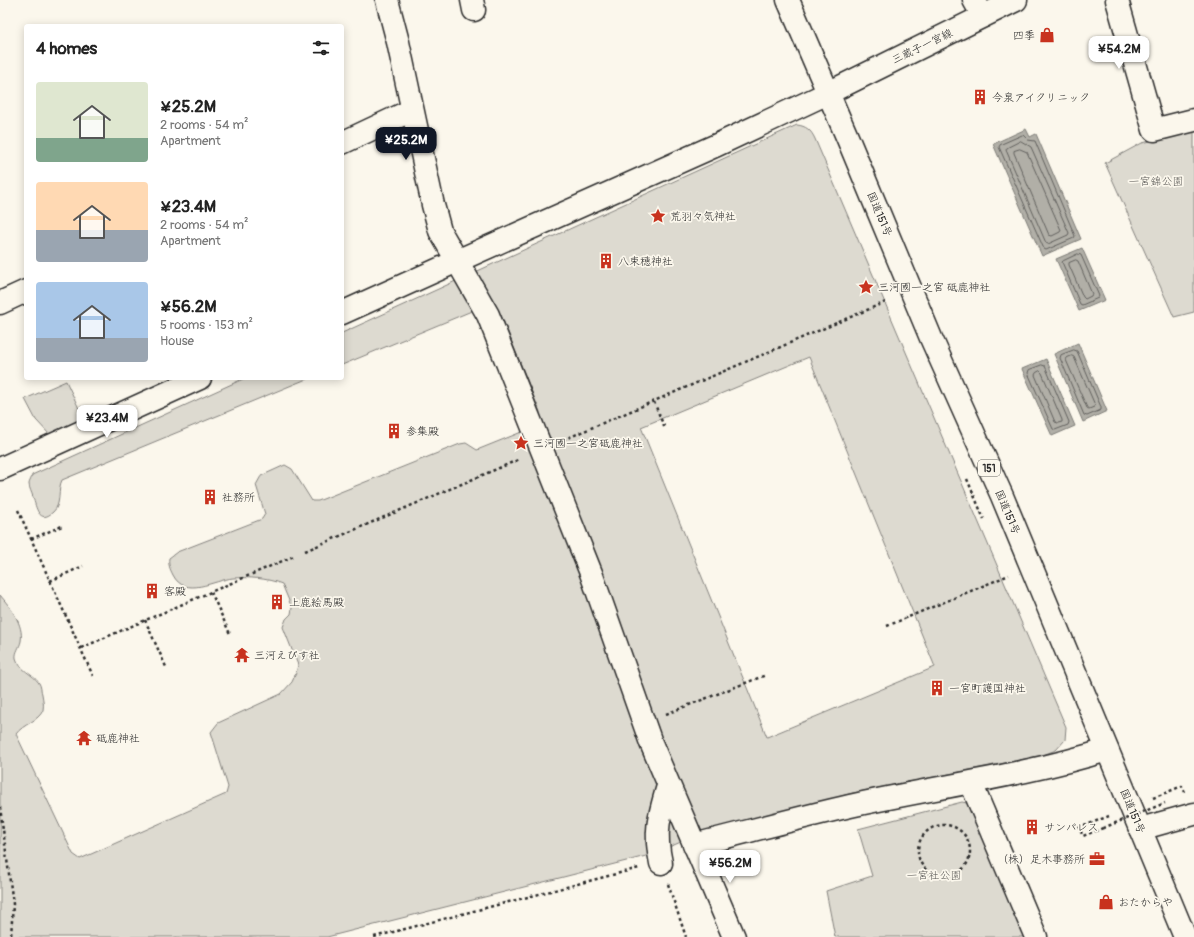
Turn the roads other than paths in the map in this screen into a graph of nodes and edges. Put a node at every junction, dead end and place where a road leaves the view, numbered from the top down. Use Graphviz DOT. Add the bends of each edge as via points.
graph roads {
  1 [pos="387,0"];
  2 [pos="788,0"];
  3 [pos="1016,0"];
  4 [pos="1117,0"];
  5 [pos="979,8"];
  6 [pos="828,93"];
  7 [pos="412,110"];
  8 [pos="1194,120"];
  9 [pos="344,142"];
  10 [pos="457,261"];
  11 [pos="24,292"];
  12 [pos="0,303"];
  13 [pos="344,312"];
  14 [pos="196,380"];
  15 [pos="0,470"];
  16 [pos="1107,750"];
  17 [pos="972,783"];
  18 [pos="668,786"];
  19 [pos="1194,814"];
  20 [pos="1140,829"];
  21 [pos="694,845"];
  22 [pos="661,863"];
  23 [pos="734,937"];
  24 [pos="1036,937"];
  25 [pos="1185,937"];
  1 -- 7 [label="main road"];
  2 -- 6 [label="main road, 国道151号 / 151"];
  3 -- 5 [label="main road, 三蔵子一宮線"];
  4 -- 8 [label="main road" via="1154,130"];
  5 -- 6 [label="main road, 三蔵子一宮線"];
  6 -- 10 [label="main road, 三蔵子一宮線"];
  6 -- 16 [label="main road, 国道151号 / 151" via="931,338 1005,504"];
  7 -- 9 [label="main road"];
  7 -- 10 [label="main road" via="440,231"];
  10 -- 13 [label="main road, 三蔵子一宮線"];
  10 -- 18 [label="main road" via="488,315 542,449 591,573"];
  11 -- 12 [label="main road"];
  14 -- 15 [label="main road"];
  16 -- 17 [label="main road" via="1080,759"];
  16 -- 20 [label="main road, 国道151号 / 151"];
  17 -- 21 [label="main road" via="850,806"];
  17 -- 24 [label="main road"];
  18 -- 21 [label="main road"];
  18 -- 22 [label="main road" via="658,820 657,847"];
  19 -- 20 [label="main road"];
  20 -- 25 [label="main road, 国道151号 / 151"];
  21 -- 23 [label="main road"];
}
